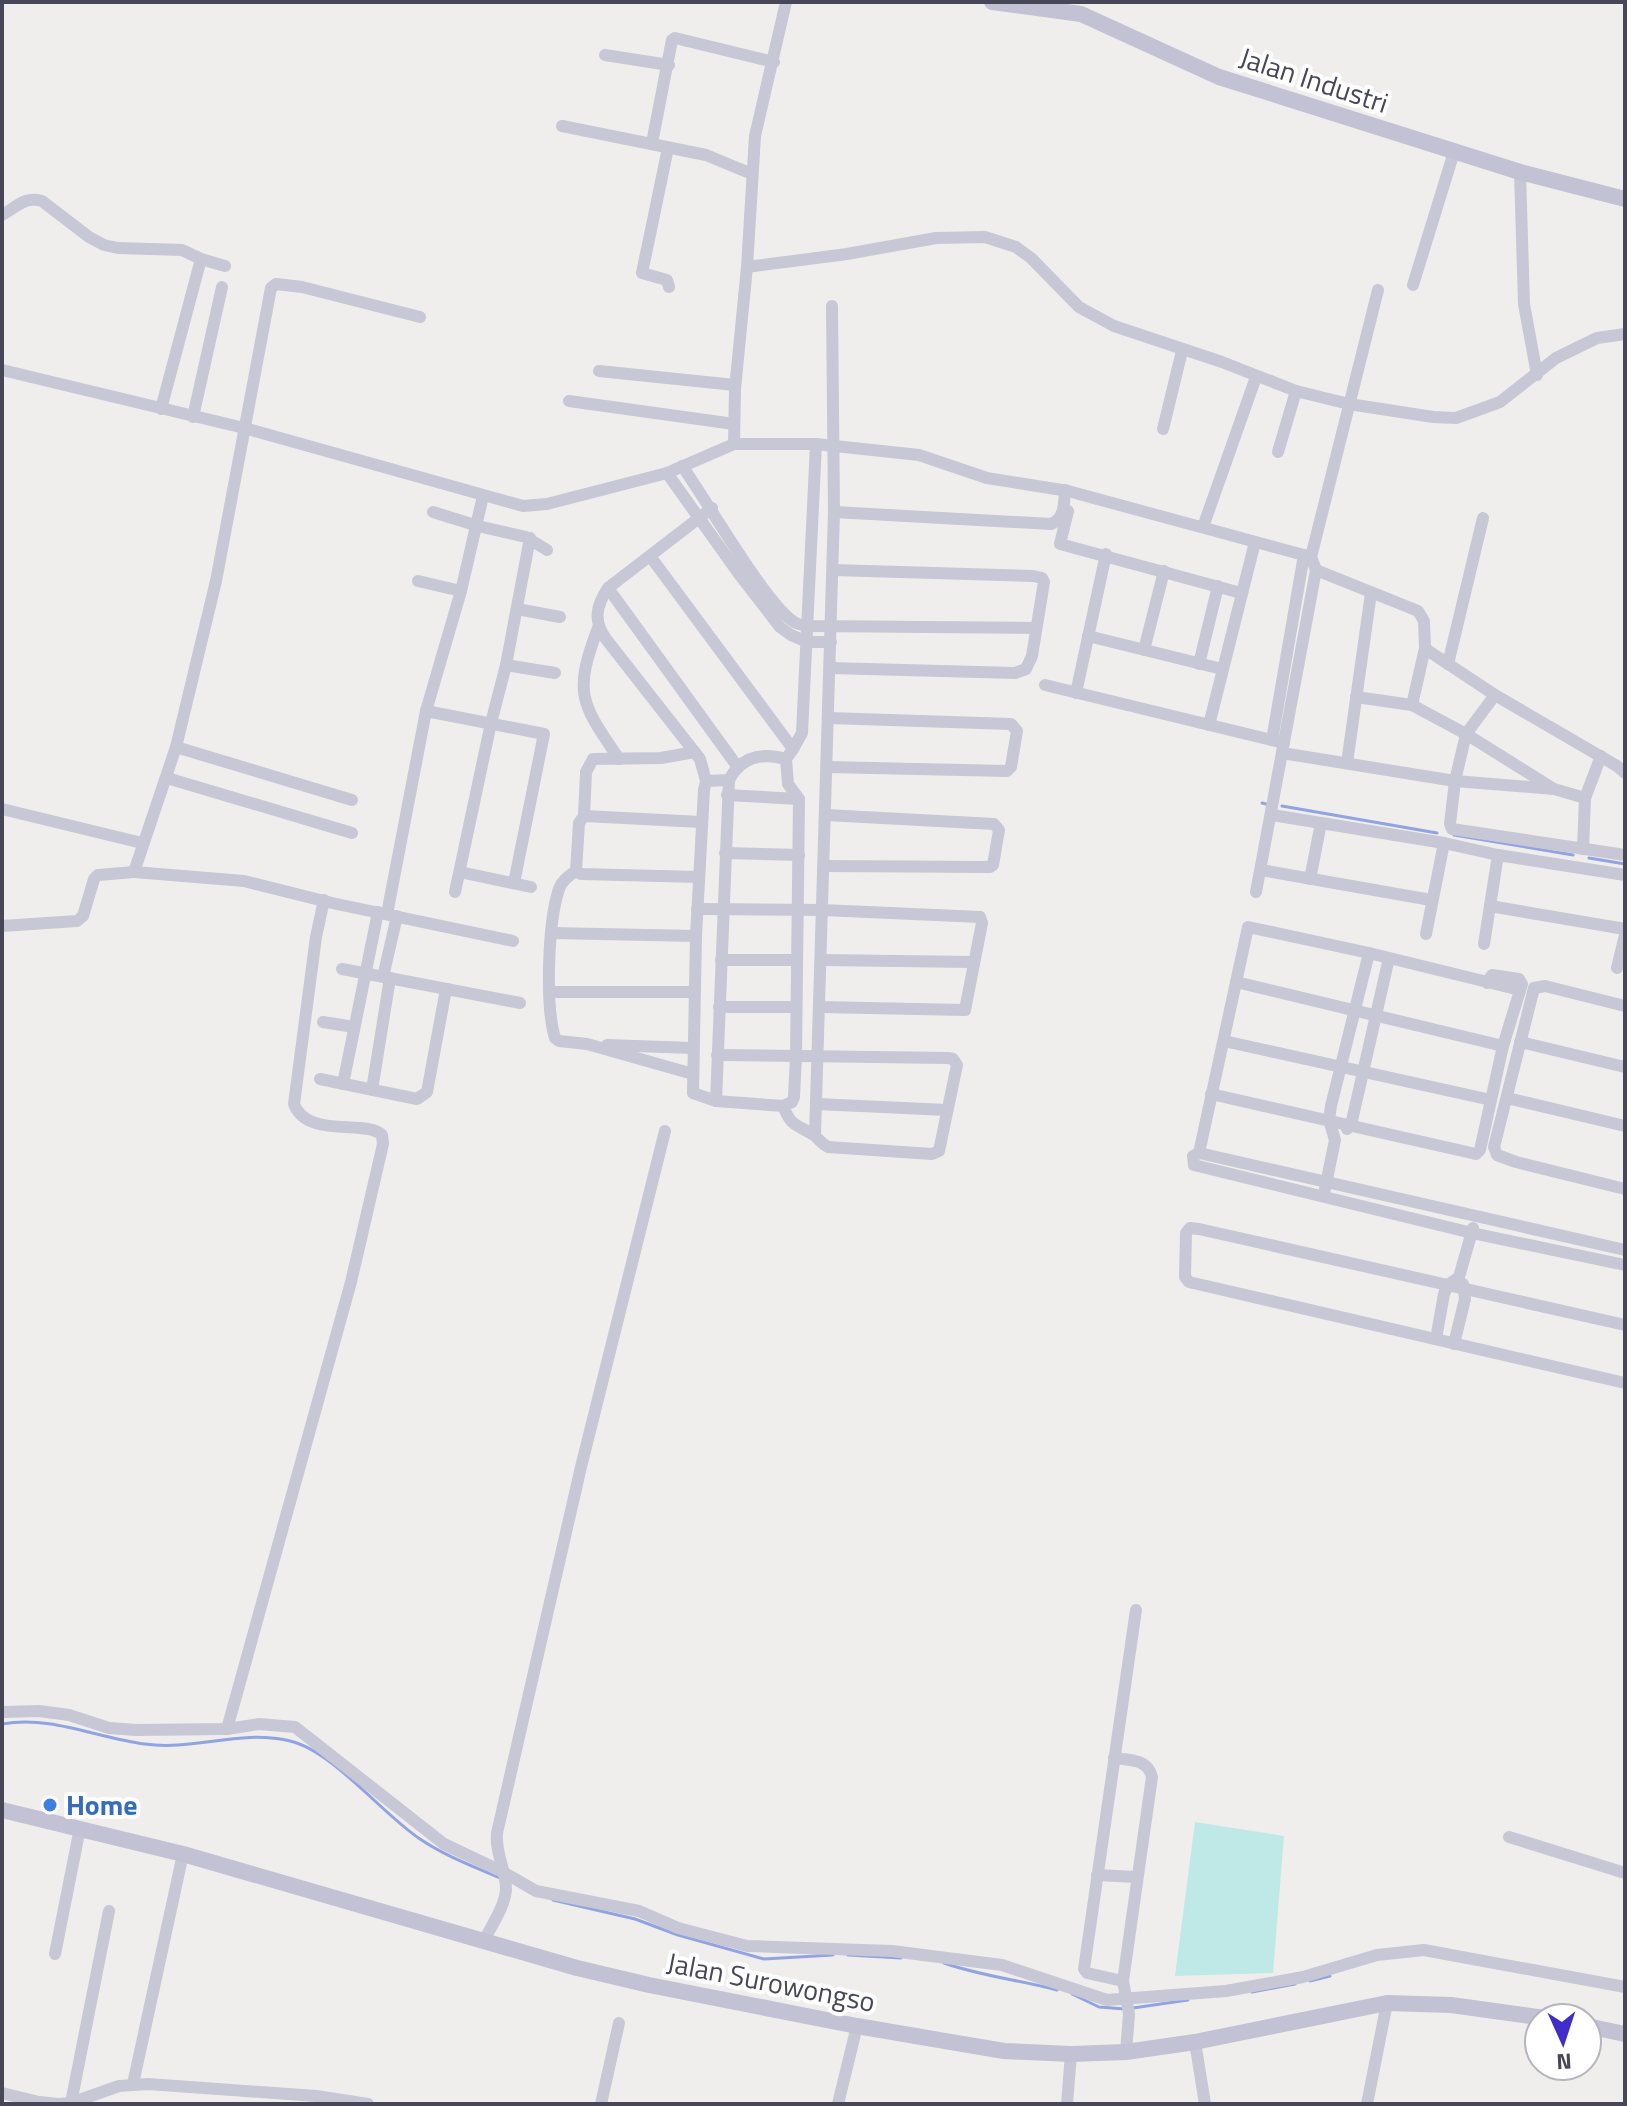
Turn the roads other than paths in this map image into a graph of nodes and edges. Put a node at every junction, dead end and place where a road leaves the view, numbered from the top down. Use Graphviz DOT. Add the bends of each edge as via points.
graph roads {
  1 [pos="786,2"];
  2 [pos="992,2"];
  3 [pos="1082,8"];
  4 [pos="605,55"];
  5 [pos="774,62"];
  6 [pos="669,65"];
  7 [pos="562,126"];
  8 [pos="652,143"];
  9 [pos="668,148"];
  10 [pos="1454,152"];
  11 [pos="1520,172"];
  12 [pos="752,174"];
  13 [pos="1625,199"];
  14 [pos="2,215"];
  15 [pos="201,259"];
  16 [pos="225,266"];
  17 [pos="747,267"];
  18 [pos="1413,285"];
  19 [pos="222,287"];
  20 [pos="669,287"];
  21 [pos="1378,290"];
  22 [pos="832,306"];
  23 [pos="420,317"];
  24 [pos="1625,334"];
  25 [pos="1182,351"];
  26 [pos="2,370"];
  27 [pos="599,371"];
  28 [pos="1537,375"];
  29 [pos="1256,377"];
  30 [pos="735,385"];
  31 [pos="1296,391"];
  32 [pos="569,401"];
  33 [pos="1349,404"];
  34 [pos="161,409"];
  35 [pos="193,417"];
  36 [pos="734,424"];
  37 [pos="244,428"];
  38 [pos="1163,429"];
  39 [pos="734,444"];
  40 [pos="816,444"];
  41 [pos="834,446"];
  42 [pos="1278,452"];
  43 [pos="682,466"];
  44 [pos="667,473"];
  45 [pos="1068,491"];
  46 [pos="483,496"];
  47 [pos="712,508"];
  48 [pos="433,512"];
  49 [pos="834,512"];
  50 [pos="698,517"];
  51 [pos="1483,518"];
  52 [pos="478,526"];
  53 [pos="1203,527"];
  54 [pos="530,538"];
  55 [pos="1255,542"];
  56 [pos="547,550"];
  57 [pos="1106,554"];
  58 [pos="650,556"];
  59 [pos="1308,556"];
  60 [pos="833,570"];
  61 [pos="1316,570"];
  62 [pos="1164,571"];
  63 [pos="418,581"];
  64 [pos="1218,586"];
  65 [pos="608,588"];
  66 [pos="461,591"];
  67 [pos="1241,593"];
  68 [pos="1371,593"];
  69 [pos="517,609"];
  70 [pos="560,617"];
  71 [pos="831,625"];
  72 [pos="808,626"];
  73 [pos="598,628"];
  74 [pos="1036,628"];
  75 [pos="1088,636"];
  76 [pos="807,642"];
  77 [pos="831,642"];
  78 [pos="1425,648"];
  79 [pos="1144,650"];
  80 [pos="1199,664"];
  81 [pos="1448,664"];
  82 [pos="506,665"];
  83 [pos="830,668"];
  84 [pos="1222,669"];
  85 [pos="555,673"];
  86 [pos="1045,685"];
  87 [pos="1076,693"];
  88 [pos="1495,695"];
  89 [pos="1356,697"];
  90 [pos="1412,705"];
  91 [pos="426,711"];
  92 [pos="829,718"];
  93 [pos="491,723"];
  94 [pos="1209,725"];
  95 [pos="1466,734"];
  96 [pos="1279,745"];
  97 [pos="176,747"];
  98 [pos="695,752"];
  99 [pos="790,754"];
  100 [pos="1601,756"];
  101 [pos="619,759"];
  102 [pos="1347,763"];
  103 [pos="737,766"];
  104 [pos="827,767"];
  105 [pos="1625,773"];
  106 [pos="167,778"];
  107 [pos="729,780"];
  108 [pos="706,781"];
  109 [pos="1455,781"];
  110 [pos="1554,789"];
  111 [pos="727,795"];
  112 [pos="1585,798"];
  113 [pos="799,799"];
  114 [pos="352,800"];
  115 [pos="2,809"];
  116 [pos="826,815"];
  117 [pos="1272,815"];
  118 [pos="584,816"];
  119 [pos="701,822"];
  120 [pos="1321,823"];
  121 [pos="352,833"];
  122 [pos="142,843"];
  123 [pos="1444,843"];
  124 [pos="1583,849"];
  125 [pos="725,853"];
  126 [pos="799,855"];
  127 [pos="1498,855"];
  128 [pos="1625,855"];
  129 [pos="824,866"];
  130 [pos="1261,870"];
  131 [pos="576,871"];
  132 [pos="134,872"];
  133 [pos="460,872"];
  134 [pos="1625,875"];
  135 [pos="699,877"];
  136 [pos="1310,879"];
  137 [pos="514,883"];
  138 [pos="531,887"];
  139 [pos="455,892"];
  140 [pos="1256,892"];
  141 [pos="324,900"];
  142 [pos="1431,900"];
  143 [pos="1490,906"];
  144 [pos="697,909"];
  145 [pos="723,910"];
  146 [pos="823,910"];
  147 [pos="798,911"];
  148 [pos="387,914"];
  149 [pos="2,926"];
  150 [pos="1625,932"];
  151 [pos="552,933"];
  152 [pos="1426,934"];
  153 [pos="696,936"];
  154 [pos="513,941"];
  155 [pos="1484,944"];
  156 [pos="1369,953"];
  157 [pos="1389,958"];
  158 [pos="721,960"];
  159 [pos="797,960"];
  160 [pos="822,960"];
  161 [pos="1621,960"];
  162 [pos="973,962"];
  163 [pos="342,969"];
  164 [pos="366,974"];
  165 [pos="386,978"];
  166 [pos="1236,982"];
  167 [pos="446,989"];
  168 [pos="550,992"];
  169 [pos="694,992"];
  170 [pos="520,1003"];
  171 [pos="1625,1006"];
  172 [pos="719,1007"];
  173 [pos="796,1007"];
  174 [pos="820,1007"];
  175 [pos="1354,1009"];
  176 [pos="1378,1016"];
  177 [pos="323,1022"];
  178 [pos="354,1027"];
  179 [pos="1224,1041"];
  180 [pos="1520,1042"];
  181 [pos="587,1044"];
  182 [pos="1503,1046"];
  183 [pos="692,1048"];
  184 [pos="717,1055"];
  185 [pos="818,1055"];
  186 [pos="796,1056"];
  187 [pos="1341,1065"];
  188 [pos="1625,1067"];
  189 [pos="1364,1071"];
  190 [pos="693,1074"];
  191 [pos="320,1079"];
  192 [pos="343,1084"];
  193 [pos="372,1090"];
  194 [pos="1211,1094"];
  195 [pos="1507,1098"];
  196 [pos="1491,1100"];
  197 [pos="716,1101"];
  198 [pos="817,1104"];
  199 [pos="783,1106"];
  200 [pos="947,1110"];
  201 [pos="1329,1120"];
  202 [pos="1351,1125"];
  203 [pos="1625,1126"];
  204 [pos="665,1131"];
  205 [pos="815,1135"];
  206 [pos="1335,1140"];
  207 [pos="1199,1153"];
  208 [pos="1327,1181"];
  209 [pos="1625,1189"];
  210 [pos="1323,1196"];
  211 [pos="1476,1217"];
  212 [pos="1472,1233"];
  213 [pos="1625,1250"];
  214 [pos="1625,1265"];
  215 [pos="1457,1283"];
  216 [pos="1625,1325"];
  217 [pos="1436,1339"];
  218 [pos="1454,1344"];
  219 [pos="1625,1383"];
  220 [pos="1136,1610"];
  221 [pos="2,1712"];
  222 [pos="228,1725"];
  223 [pos="1114,1758"];
  224 [pos="2,1810"];
  225 [pos="80,1828"];
  226 [pos="1509,1837"];
  227 [pos="183,1854"];
  228 [pos="1625,1873"];
  229 [pos="1097,1875"];
  230 [pos="1136,1877"];
  231 [pos="505,1880"];
  232 [pos="109,1911"];
  233 [pos="484,1941"];
  234 [pos="55,1954"];
  235 [pos="1123,1981"];
  236 [pos="1625,1987"];
  237 [pos="1387,2003"];
  238 [pos="1128,2006"];
  239 [pos="1523,2015"];
  240 [pos="619,2023"];
  241 [pos="857,2026"];
  242 [pos="1603,2029"];
  243 [pos="1625,2034"];
  244 [pos="1195,2042"];
  245 [pos="1126,2052"];
  246 [pos="1071,2054"];
  247 [pos="133,2084"];
  248 [pos="2,2093"];
  249 [pos="71,2098"];
  250 [pos="368,2104"];
  251 [pos="601,2104"];
  252 [pos="838,2104"];
  253 [pos="1067,2104"];
  254 [pos="1205,2104"];
  255 [pos="1367,2104"];
  1 -- 5 [label="street"];
  2 -- 3 [label="street, Jalan Industri"];
  3 -- 10 [label="street, Jalan Industri" via="1219,77"];
  4 -- 6 [label="street"];
  5 -- 6 [label="street" via="675,38"];
  5 -- 12 [label="street" via="755,136"];
  6 -- 8 [label="street"];
  7 -- 8 [label="street"];
  8 -- 9 [label="street"];
  9 -- 12 [label="street" via="706,155"];
  9 -- 20 [label="street" via="642,273 667,280"];
  10 -- 11 [label="street, Jalan Industri"];
  10 -- 18 [label="street"];
  11 -- 13 [label="street, Jalan Industri"];
  11 -- 28 [label="street" via="1524,304"];
  12 -- 17 [label="street"];
  14 -- 15 [label="street" via="27,198 34,199 104,245 182,250"];
  15 -- 16 [label="street"];
  15 -- 34 [label="street"];
  17 -- 25 [label="street" via="936,238 985,237 1016,247 1079,307"];
  17 -- 30 [label="street"];
  19 -- 35 [label="street"];
  21 -- 33 [label="street"];
  22 -- 41 [label="street"];
  23 -- 37 [label="street" via="302,287 273,285"];
  24 -- 28 [label="street" via="1597,338 1556,358"];
  25 -- 29 [label="street"];
  25 -- 38 [label="street"];
  26 -- 34 [label="street"];
  27 -- 30 [label="street"];
  28 -- 33 [label="street" via="1500,402 1456,418"];
  29 -- 31 [label="street"];
  29 -- 53 [label="street"];
  30 -- 36 [label="street"];
  31 -- 33 [label="street"];
  31 -- 42 [label="street"];
  32 -- 36 [label="street"];
  33 -- 59 [label="street"];
  34 -- 35 [label="street"];
  35 -- 37 [label="street"];
  36 -- 39 [label="street"];
  37 -- 46 [label="street"];
  37 -- 97 [label="street" via="216,581"];
  39 -- 40 [label="street"];
  39 -- 43 [label="street"];
  40 -- 41 [label="street"];
  40 -- 72 [label="street"];
  41 -- 45 [label="street" via="919,455 987,478"];
  41 -- 49 [label="street"];
  43 -- 44 [label="street"];
  43 -- 47 [label="street"];
  44 -- 46 [label="street" via="534,506"];
  44 -- 50 [label="street"];
  45 -- 49 [label="street" via="1063,512 1051,524"];
  45 -- 53 [label="street"];
  45 -- 57 [label="street" via="1060,544"];
  46 -- 52 [label="street"];
  47 -- 50 [label="street"];
  47 -- 72 [label="street" via="771,597 796,623"];
  48 -- 52 [label="street"];
  49 -- 60 [label="street"];
  50 -- 58 [label="street"];
  50 -- 76 [label="street" via="780,627"];
  51 -- 81 [label="street"];
  52 -- 54 [label="street"];
  52 -- 66 [label="street"];
  53 -- 55 [label="street"];
  54 -- 56 [label="street"];
  54 -- 69 [label="street"];
  55 -- 59 [label="street"];
  55 -- 67 [label="street"];
  57 -- 62 [label="street"];
  57 -- 75 [label="street"];
  58 -- 65 [label="street"];
  58 -- 99 [label="street"];
  59 -- 61 [label="street"];
  59 -- 96 [label="street"];
  60 -- 71 [label="street"];
  60 -- 74 [label="street" via="1039,577 1044,582"];
  61 -- 68 [label="street"];
  61 -- 96 [label="street"];
  62 -- 64 [label="street"];
  62 -- 79 [label="street"];
  63 -- 66 [label="street"];
  64 -- 67 [label="street"];
  64 -- 80 [label="street"];
  65 -- 73 [label="street" via="600,600"];
  65 -- 103 [label="street"];
  66 -- 91 [label="street"];
  67 -- 84 [label="street"];
  68 -- 78 [label="street" via="1418,611 1424,621"];
  68 -- 89 [label="street"];
  69 -- 70 [label="street"];
  69 -- 82 [label="street"];
  71 -- 72 [label="street"];
  71 -- 74 [label="street"];
  71 -- 77 [label="street"];
  72 -- 76 [label="street"];
  73 -- 98 [label="street"];
  73 -- 101 [label="street" via="585,661 585,701"];
  74 -- 83 [label="street" via="1030,664 1015,673"];
  75 -- 79 [label="street"];
  75 -- 87 [label="street"];
  76 -- 77 [label="street"];
  76 -- 99 [label="street" via="802,733"];
  77 -- 83 [label="street"];
  78 -- 81 [label="street"];
  78 -- 90 [label="street"];
  79 -- 80 [label="street"];
  80 -- 84 [label="street"];
  81 -- 88 [label="street"];
  82 -- 85 [label="street"];
  82 -- 93 [label="street"];
  83 -- 92 [label="street"];
  84 -- 94 [label="street"];
  86 -- 87 [label="street"];
  87 -- 94 [label="street"];
  88 -- 95 [label="street"];
  88 -- 100 [label="street"];
  89 -- 90 [label="street"];
  89 -- 102 [label="street"];
  90 -- 95 [label="street"];
  91 -- 93 [label="street"];
  91 -- 148 [label="street"];
  92 -- 104 [label="street"];
  92 -- 104 [label="street" via="1011,724 1017,731 1007,771"];
  93 -- 133 [label="street"];
  93 -- 137 [label="street" via="545,735"];
  94 -- 96 [label="street"];
  95 -- 109 [label="street"];
  95 -- 110 [label="street"];
  96 -- 102 [label="street"];
  96 -- 117 [label="street"];
  97 -- 106 [label="street"];
  97 -- 114 [label="street"];
  98 -- 101 [label="street"];
  98 -- 108 [label="street"];
  99 -- 103 [label="street" via="757,757"];
  99 -- 113 [label="street" via="788,784"];
  100 -- 105 [label="street"];
  100 -- 112 [label="street"];
  101 -- 118 [label="street" via="590,762"];
  102 -- 109 [label="street"];
  103 -- 107 [label="street"];
  104 -- 116 [label="street"];
  106 -- 121 [label="street"];
  106 -- 122 [label="street"];
  107 -- 108 [label="street"];
  107 -- 111 [label="street"];
  108 -- 119 [label="street"];
  109 -- 110 [label="street"];
  109 -- 124 [label="street" via="1452,829"];
  110 -- 112 [label="street"];
  111 -- 113 [label="street"];
  111 -- 125 [label="street"];
  112 -- 124 [label="street"];
  113 -- 126 [label="street"];
  115 -- 122 [label="street"];
  116 -- 129 [label="street"];
  116 -- 129 [label="street" via="994,824 999,830 990,867"];
  117 -- 120 [label="street"];
  117 -- 130 [label="street"];
  118 -- 119 [label="street"];
  118 -- 131 [label="street"];
  119 -- 135 [label="street"];
  120 -- 123 [label="street"];
  120 -- 136 [label="street"];
  122 -- 132 [label="street"];
  123 -- 127 [label="street"];
  123 -- 142 [label="street"];
  124 -- 128 [label="street"];
  125 -- 126 [label="street"];
  125 -- 145 [label="street"];
  126 -- 147 [label="street"];
  127 -- 134 [label="street"];
  127 -- 143 [label="street"];
  129 -- 146 [label="street"];
  130 -- 136 [label="street"];
  130 -- 140 [label="street"];
  131 -- 135 [label="street"];
  131 -- 151 [label="street" via="559,888"];
  132 -- 141 [label="street" via="244,881"];
  132 -- 149 [label="street" via="98,875 77,921"];
  133 -- 137 [label="street"];
  133 -- 139 [label="street"];
  135 -- 144 [label="street"];
  136 -- 142 [label="street"];
  137 -- 138 [label="street"];
  141 -- 148 [label="street"];
  141 -- 222 [label="street" via="294,1104 304,1118 375,1129 383,1144 351,1282"];
  142 -- 152 [label="street"];
  143 -- 150 [label="street"];
  143 -- 155 [label="street"];
  144 -- 145 [label="street"];
  144 -- 153 [label="street"];
  145 -- 147 [label="street"];
  145 -- 158 [label="street"];
  146 -- 147 [label="street"];
  146 -- 160 [label="street"];
  146 -- 162 [label="street" via="978,916 982,923"];
  147 -- 159 [label="street"];
  148 -- 154 [label="street"];
  148 -- 164 [label="street"];
  148 -- 165 [label="street"];
  150 -- 161 [label="street"];
  151 -- 153 [label="street"];
  151 -- 168 [label="street"];
  153 -- 169 [label="street"];
  156 -- 157 [label="street"];
  156 -- 166 [label="street" via="1248,927"];
  156 -- 175 [label="street"];
  157 -- 176 [label="street"];
  157 -- 182 [label="street" via="1487,983 1492,975 1521,980"];
  158 -- 159 [label="street"];
  158 -- 172 [label="street"];
  159 -- 173 [label="street"];
  160 -- 162 [label="street"];
  160 -- 174 [label="street"];
  162 -- 174 [label="street" via="967,1006 961,1011"];
  163 -- 164 [label="street"];
  164 -- 165 [label="street"];
  164 -- 178 [label="street"];
  165 -- 167 [label="street"];
  165 -- 193 [label="street"];
  166 -- 175 [label="street"];
  166 -- 179 [label="street"];
  167 -- 170 [label="street"];
  167 -- 193 [label="street" via="427,1092 417,1099"];
  168 -- 169 [label="street"];
  168 -- 181 [label="street" via="555,1038"];
  169 -- 183 [label="street"];
  171 -- 180 [label="street" via="1545,986 1534,988"];
  172 -- 173 [label="street"];
  172 -- 184 [label="street"];
  173 -- 186 [label="street"];
  174 -- 185 [label="street"];
  175 -- 176 [label="street"];
  175 -- 187 [label="street"];
  176 -- 182 [label="street"];
  176 -- 189 [label="street"];
  177 -- 178 [label="street"];
  178 -- 192 [label="street"];
  179 -- 187 [label="street"];
  179 -- 194 [label="street"];
  180 -- 188 [label="street"];
  180 -- 195 [label="street"];
  181 -- 183 [label="street"];
  181 -- 190 [label="street"];
  182 -- 196 [label="street"];
  183 -- 190 [label="street"];
  184 -- 186 [label="street"];
  184 -- 197 [label="street"];
  185 -- 186 [label="street"];
  185 -- 198 [label="street"];
  185 -- 200 [label="street" via="953,1059 957,1065"];
  186 -- 199 [label="street" via="794,1097"];
  187 -- 189 [label="street"];
  187 -- 201 [label="street"];
  189 -- 196 [label="street"];
  189 -- 202 [label="street"];
  190 -- 197 [label="street" via="694,1095"];
  191 -- 192 [label="street"];
  192 -- 193 [label="street"];
  194 -- 201 [label="street"];
  194 -- 207 [label="street"];
  195 -- 203 [label="street"];
  195 -- 209 [label="street" via="1494,1147 1497,1155"];
  196 -- 202 [label="street" via="1476,1154"];
  197 -- 199 [label="street"];
  198 -- 200 [label="street"];
  198 -- 205 [label="street"];
  199 -- 205 [label="street" via="794,1126"];
  200 -- 205 [label="street" via="939,1151 932,1154 837,1149"];
  201 -- 202 [label="street"];
  201 -- 206 [label="street"];
  202 -- 206 [label="street"];
  204 -- 231 [label="street" via="497,1833"];
  206 -- 208 [label="street"];
  207 -- 208 [label="street"];
  207 -- 210 [label="street" via="1192,1161 1199,1168"];
  208 -- 210 [label="street"];
  208 -- 211 [label="street"];
  210 -- 212 [label="street"];
  211 -- 212 [label="street"];
  211 -- 213 [label="street"];
  212 -- 214 [label="street"];
  212 -- 215 [label="street"];
  215 -- 216 [label="street"];
  215 -- 217 [label="street"];
  215 -- 217 [label="street" via="1199,1229 1186,1233 1189,1282"];
  215 -- 218 [label="street" via="1465,1299"];
  217 -- 218 [label="street"];
  218 -- 219 [label="street"];
  220 -- 223 [label="street"];
  221 -- 222 [label="street" via="69,1715 127,1730"];
  222 -- 231 [label="street" via="279,1724 301,1730 444,1844"];
  223 -- 229 [label="street"];
  223 -- 230 [label="street" via="1144,1763 1152,1777"];
  224 -- 225 [label="street, Jalan Surowongso"];
  225 -- 227 [label="street, Jalan Surowongso"];
  225 -- 234 [label="street"];
  226 -- 228 [label="street"];
  227 -- 233 [label="street, Jalan Surowongso"];
  227 -- 247 [label="street"];
  229 -- 230 [label="street"];
  229 -- 235 [label="street" via="1084,1969"];
  230 -- 235 [label="street"];
  231 -- 233 [label="street" via="504,1900"];
  231 -- 238 [label="street" via="639,1911 678,1928 747,1946 892,1951 1002,1965"];
  232 -- 249 [label="street"];
  233 -- 241 [label="street, Jalan Surowongso" via="649,1985"];
  235 -- 238 [label="street"];
  236 -- 238 [label="street" via="1424,1950 1377,1955 1303,1977"];
  237 -- 239 [label="street, Jalan Surowongso"];
  237 -- 244 [label="street, Jalan Surowongso"];
  237 -- 255 [label="street"];
  238 -- 245 [label="street"];
  240 -- 251 [label="street"];
  241 -- 246 [label="street, Jalan Surowongso" via="1004,2051"];
  241 -- 252 [label="street"];
  242 -- 243 [label="street"];
  244 -- 245 [label="street, Jalan Surowongso"];
  244 -- 254 [label="street"];
  245 -- 246 [label="street, Jalan Surowongso"];
  246 -- 253 [label="street"];
  247 -- 249 [label="street"];
  247 -- 250 [label="street"];
  248 -- 249 [label="street" via="39,2102"];
}
